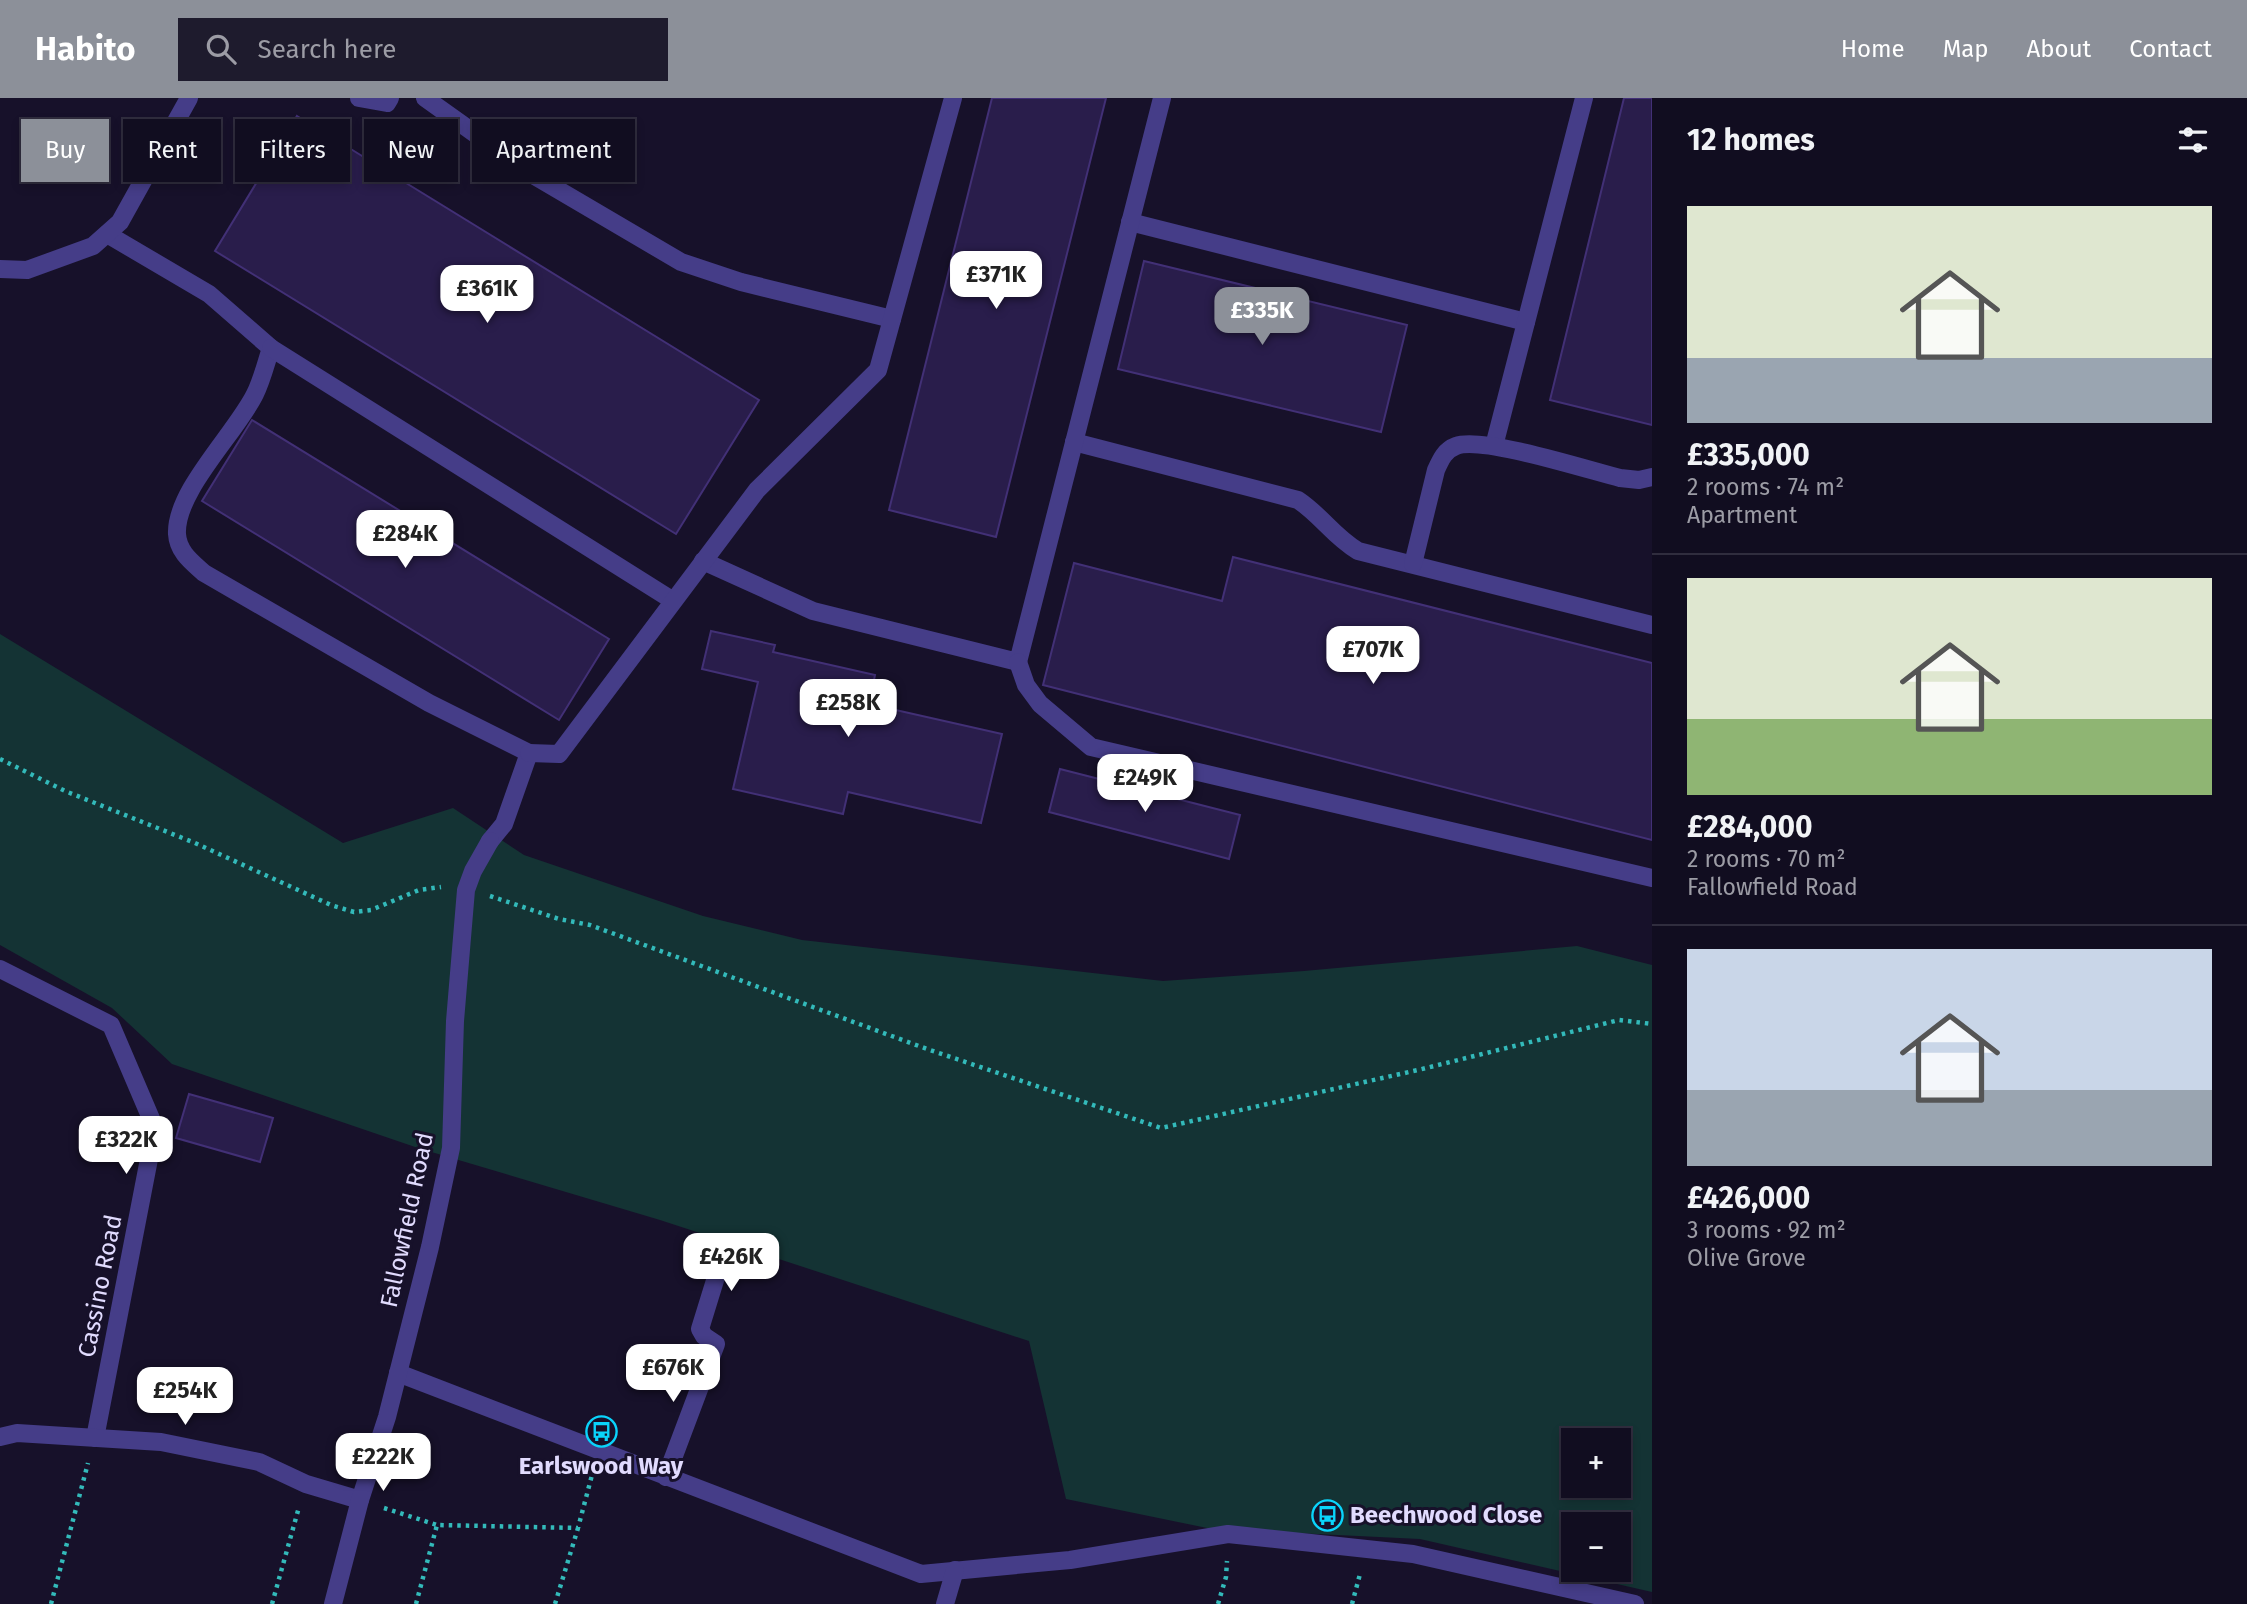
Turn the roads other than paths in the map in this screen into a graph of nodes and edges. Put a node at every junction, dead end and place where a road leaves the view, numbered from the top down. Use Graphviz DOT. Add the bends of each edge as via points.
graph roads {
  1 [pos="189,98"];
  2 [pos="359,98"];
  3 [pos="390,98"];
  4 [pos="425,98"];
  5 [pos="953,98"];
  6 [pos="1162,98"];
  7 [pos="1584,98"];
  8 [pos="1130,222"];
  9 [pos="107,234"];
  10 [pos="0,269"];
  11 [pos="892,318"];
  12 [pos="1526,322"];
  13 [pos="271,348"];
  14 [pos="1074,442"];
  15 [pos="1494,446"];
  16 [pos="1652,477"];
  17 [pos="702,561"];
  18 [pos="1413,564"];
  19 [pos="672,600"];
  20 [pos="1652,625"];
  21 [pos="1018,662"];
  22 [pos="529,753"];
  23 [pos="1652,878"];
  24 [pos="0,969"];
  25 [pos="725,1248"];
  26 [pos="398,1373"];
  27 [pos="0,1437"];
  28 [pos="95,1438"];
  29 [pos="666,1477"];
  30 [pos="360,1500"];
  31 [pos="955,1570"];
  32 [pos="333,1604"];
  33 [pos="945,1604"];
  34 [pos="1635,1604"];
  1 -- 9 [label="street" via="120,222"];
  2 -- 3 [label="street" via="387,103"];
  4 -- 11 [label="street" via="533,175 681,262 741,282"];
  5 -- 11 [label="street"];
  6 -- 8 [label="street"];
  7 -- 12 [label="street"];
  8 -- 12 [label="street"];
  8 -- 14 [label="street"];
  9 -- 10 [label="street" via="93,246 27,270"];
  9 -- 13 [label="street" via="209,293"];
  11 -- 17 [label="street" via="878,370 757,489"];
  12 -- 15 [label="street"];
  13 -- 19 [label="street"];
  13 -- 22 [label="street" via="254,395 181,511 177,535 183,553 204,573 429,703"];
  14 -- 18 [label="street" via="1298,500 1358,551"];
  14 -- 21 [label="street"];
  15 -- 16 [label="street" via="1620,478"];
  15 -- 18 [label="street" via="1468,443 1442,456"];
  17 -- 19 [label="street"];
  17 -- 21 [label="street" via="813,611"];
  18 -- 20 [label="street"];
  19 -- 22 [label="street" via="559,754"];
  21 -- 23 [label="street" via="1026,685 1040,704 1091,747"];
  22 -- 26 [label="street, Fallowfield Road" via="504,824 490,841 466,890 451,1149"];
  24 -- 28 [label="street, Cassino Road" via="111,1025 155,1128"];
  25 -- 29 [label="street" via="700,1329 716,1345"];
  26 -- 29 [label="street"];
  26 -- 30 [label="street, Fallowfield Road"];
  27 -- 28 [label="street" via="17,1433"];
  28 -- 30 [label="street" via="161,1442 258,1462 306,1484"];
  29 -- 31 [label="street" via="921,1574"];
  30 -- 32 [label="street, Fallowfield Road"];
  31 -- 33 [label="street"];
  31 -- 34 [label="street" via="1070,1560 1228,1534 1413,1554"];
}
